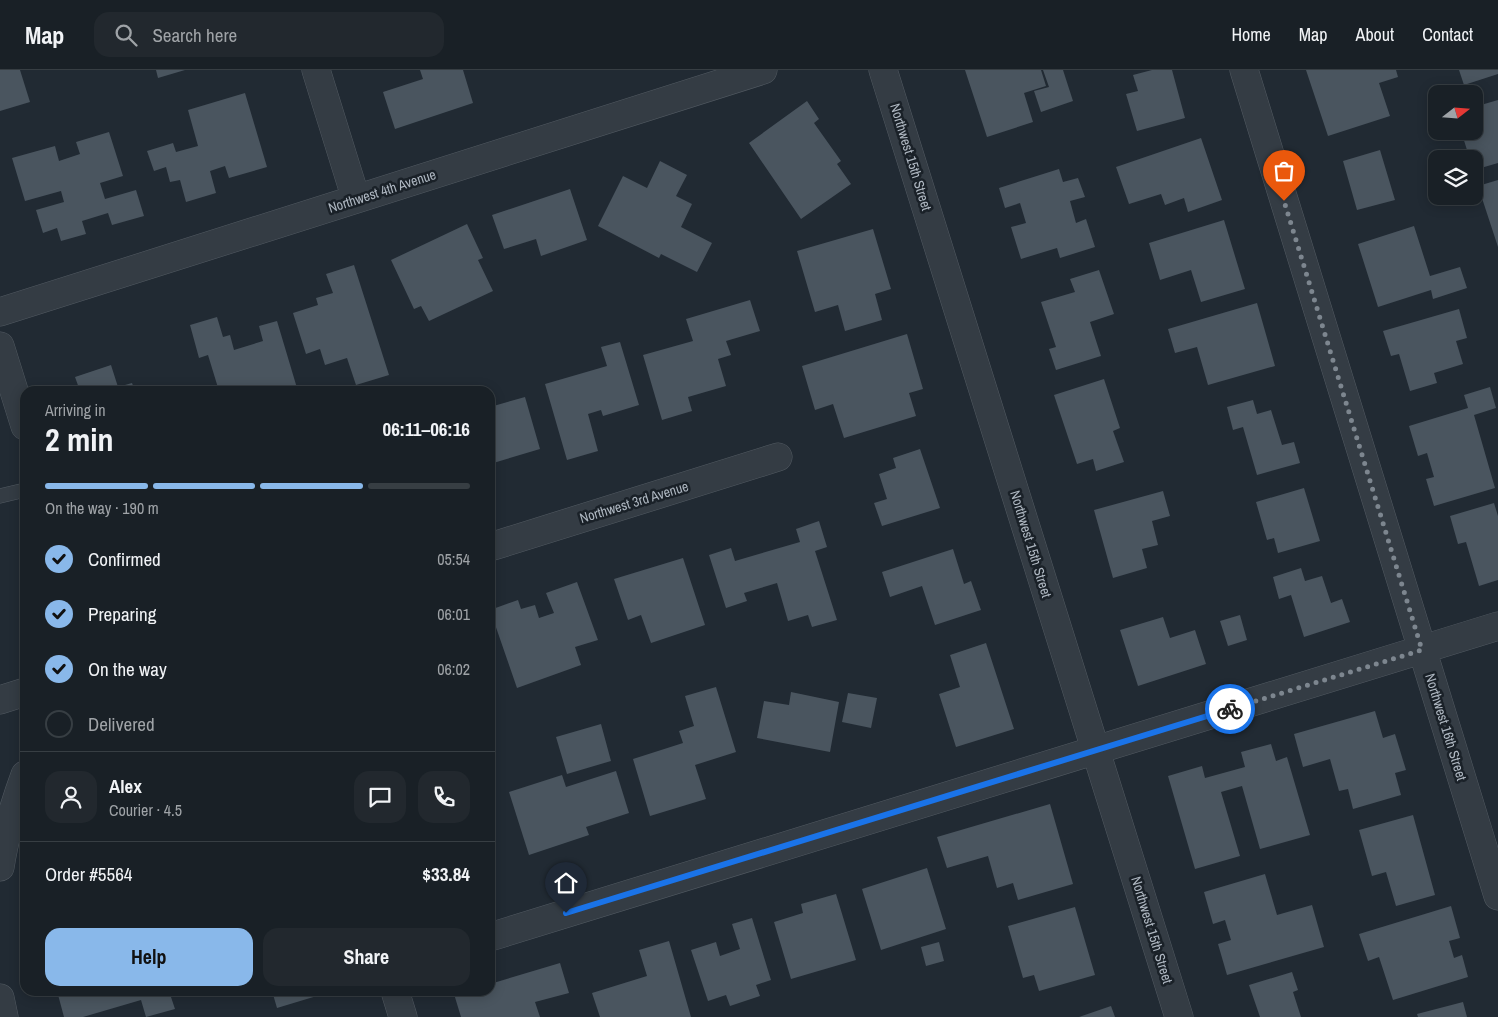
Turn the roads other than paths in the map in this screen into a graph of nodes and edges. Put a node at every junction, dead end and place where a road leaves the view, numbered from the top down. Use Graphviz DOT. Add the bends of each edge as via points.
graph roads {
  1 [pos="316,70"];
  2 [pos="763,70"];
  3 [pos="884,70"];
  4 [pos="1244,70"];
  5 [pos="696,80"];
  6 [pos="356,199"];
  7 [pos="0,312"];
  8 [pos="0,346"];
  9 [pos="20,410"];
  10 [pos="778,457"];
  11 [pos="20,491"];
  12 [pos="0,496"];
  13 [pos="495,545"];
  14 [pos="1498,626"];
  15 [pos="1422,650"];
  16 [pos="20,694"];
  17 [pos="0,700"];
  18 [pos="1095,750"];
  19 [pos="20,788"];
  20 [pos="0,867"];
  21 [pos="1498,896"];
  22 [pos="495,935"];
  23 [pos="397,996"];
  24 [pos="0,998"];
  25 [pos="4,1017"];
  26 [pos="403,1017"];
  27 [pos="1179,1017"];
  1 -- 6 [label="street"];
  2 -- 5 [label="street, Northwest 4th Avenue"];
  3 -- 18 [label="street, Northwest 15th Street"];
  4 -- 15 [label="street, Northwest 16th Street"];
  5 -- 6 [label="street, Northwest 4th Avenue"];
  6 -- 7 [label="street, Northwest 4th Avenue"];
  8 -- 9 [label="street"];
  10 -- 13 [label="street, Northwest 3rd Avenue"];
  11 -- 12 [label="lane"];
  14 -- 15 [label="street"];
  15 -- 18 [label="street"];
  15 -- 21 [label="street, Northwest 16th Street"];
  16 -- 17 [label="street"];
  18 -- 22 [label="street"];
  18 -- 27 [label="street, Northwest 15th Street"];
  19 -- 20 [label="street"];
  23 -- 26 [label="street"];
  24 -- 25 [label="street"];
}
